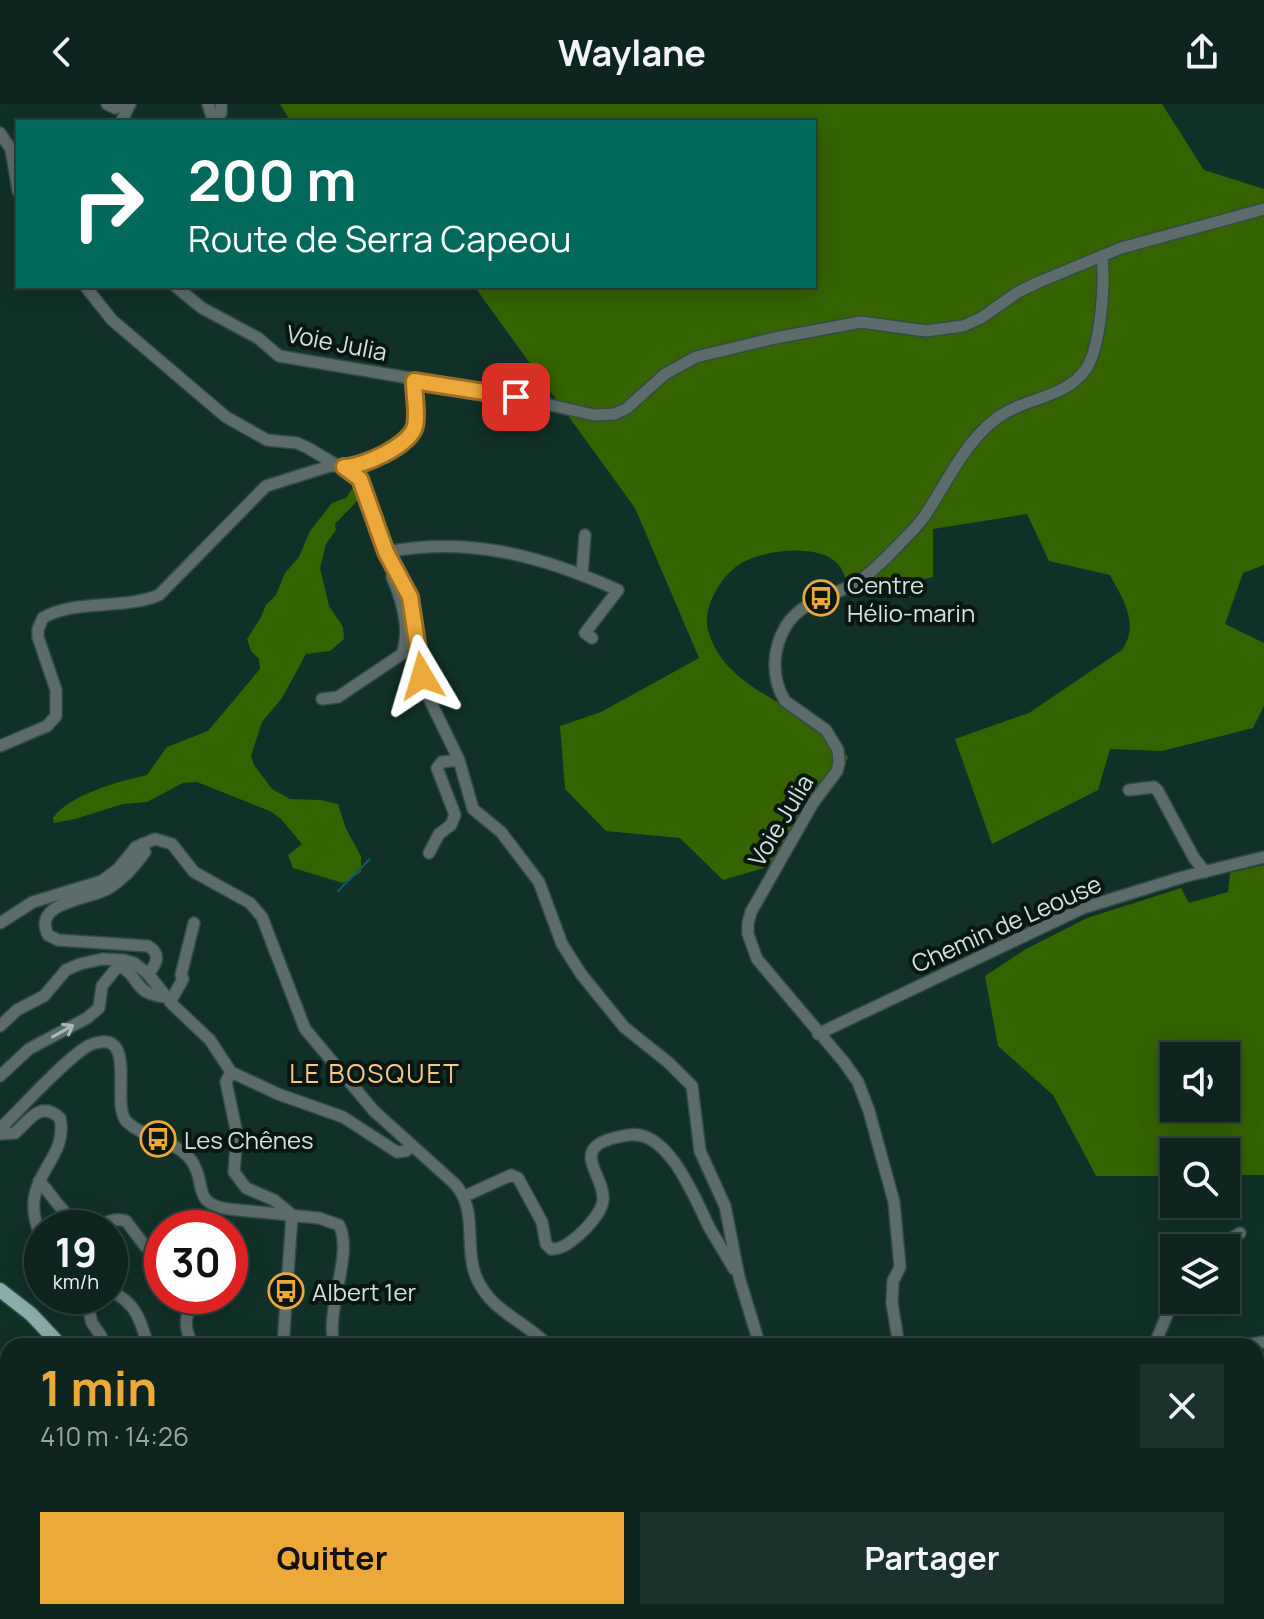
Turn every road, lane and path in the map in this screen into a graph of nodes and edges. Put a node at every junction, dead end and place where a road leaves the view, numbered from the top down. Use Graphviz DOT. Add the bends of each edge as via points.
graph roads {
  1 [pos="107,104"];
  2 [pos="123,104"];
  3 [pos="208,104"];
  4 [pos="221,104"];
  5 [pos="0,133"];
  6 [pos="16,177"];
  7 [pos="1264,209"];
  8 [pos="1102,256"];
  9 [pos="87,288"];
  10 [pos="177,288"];
  11 [pos="414,381"];
  12 [pos="344,467"];
  13 [pos="585,535"];
  14 [pos="386,552"];
  15 [pos="397,572"];
  16 [pos="582,574"];
  17 [pos="592,638"];
  18 [pos="322,699"];
  19 [pos="0,746"];
  20 [pos="459,760"];
  21 [pos="1129,790"];
  22 [pos="142,844"];
  23 [pos="429,853"];
  24 [pos="1264,857"];
  25 [pos="1205,872"];
  26 [pos="0,923"];
  27 [pos="194,923"];
  28 [pos="148,974"];
  29 [pos="169,1000"];
  30 [pos="0,1026"];
  31 [pos="818,1034"];
  32 [pos="231,1072"];
  33 [pos="0,1076"];
  34 [pos="1,1128"];
  35 [pos="411,1146"];
  36 [pos="39,1181"];
  37 [pos="465,1196"];
  38 [pos="33,1210"];
  39 [pos="292,1215"];
  40 [pos="144,1245"];
  41 [pos="739,1277"];
  42 [pos="2,1294"];
  43 [pos="128,1302"];
  44 [pos="90,1314"];
  45 [pos="187,1314"];
  46 [pos="1167,1314"];
  47 [pos="52,1338"];
  48 [pos="101,1338"];
  49 [pos="146,1338"];
  50 [pos="190,1338"];
  51 [pos="284,1338"];
  52 [pos="333,1338"];
  53 [pos="540,1338"];
  54 [pos="758,1338"];
  55 [pos="898,1338"];
  56 [pos="1157,1338"];
  1 -- 2 [label="street"];
  3 -- 4 [label="street" via="215,117"];
  5 -- 6 [label="street" via="13,156"];
  7 -- 8 [label="street, Voie Julia"];
  8 -- 11 [label="street, Voie Julia" via="1018,292 981,318 953,328 926,331 861,322 696,357 614,414 594,415"];
  8 -- 31 [label="street, Voie Julia" via="1097,334 1087,368 1066,388 998,417 955,464 924,517 888,555 861,579 801,609 786,625 776,649 780,693 832,738 839,763 751,912 748,934 757,959"];
  9 -- 12 [label="street" via="112,320 226,417 260,437 297,443"];
  10 -- 11 [label="street, Voie Julia" via="279,356"];
  11 -- 12 [label="street" via="415,426 409,436 364,465"];
  12 -- 14 [label="street" via="360,479"];
  12 -- 19 [label="street" via="322,468 266,486 159,595 43,618 38,637 56,690 56,716 47,726"];
  13 -- 16 [label="street"];
  14 -- 15 [label="street"];
  14 -- 16 [label="street" via="452,545 492,549"];
  15 -- 18 [label="street" via="392,577 403,602 402,654 338,697"];
  15 -- 20 [label="street" via="413,605 426,696"];
  16 -- 17 [label="street" via="618,590 585,633"];
  20 -- 23 [label="street" via="437,768 455,815"];
  20 -- 41 [label="street" via="473,809 501,832 539,882 572,962 624,1027 692,1086 700,1151 725,1206"];
  21 -- 25 [label="street" via="1158,791"];
  22 -- 26 [label="street" via="102,881 33,902"];
  22 -- 28 [label="street" via="145,852 122,878 95,895 55,907 45,923 48,935 58,940 148,946 157,958"];
  22 -- 35 [label="street" via="162,839 172,844 194,872 255,907 305,1029"];
  24 -- 25 [label="street, Chemin de Leouse"];
  25 -- 31 [label="street, Chemin de Leouse" via="1083,908"];
  27 -- 29 [label="street" via="183,979"];
  28 -- 29 [label="street"];
  28 -- 30 [label="street" via="124,960 80,964"];
  29 -- 32 [label="street" via="210,1040"];
  33 -- 29 [label="street, one-way" via="29,1049 99,1008 102,986 118,966 143,991"];
  31 -- 55 [label="street, Voie Julia" via="858,1082 894,1202 900,1267 892,1303"];
  32 -- 35 [label="street" via="343,1117 397,1152"];
  32 -- 39 [label="street" via="226,1082 237,1134 234,1172 246,1188"];
  34 -- 36 [label="street" via="7,1136 15,1133 38,1111 60,1118 59,1137"];
  34 -- 39 [label="street" via="77,1054 106,1043 121,1055 121,1112 127,1122 190,1159 206,1202"];
  35 -- 37 [label="street"];
  36 -- 38 [label="street"];
  36 -- 40 [label="street" via="70,1219 91,1227 126,1221"];
  37 -- 41 [label="street" via="511,1175 518,1178 542,1222 546,1244 558,1250 586,1229 603,1202 590,1164 596,1148 616,1136 637,1133 657,1143 686,1178"];
  37 -- 53 [label="street" via="476,1276 500,1310"];
  39 -- 51 [label="street"];
  39 -- 52 [label="street" via="331,1220 344,1234 331,1316"];
  41 -- 54 [label="street"];
  42 -- 47 [label="main road" via="31,1314"];
  43 -- 49 [label="street" via="142,1321"];
  44 -- 48 [label="street"];
  45 -- 50 [label="street"];
  46 -- 56 [label="street"];
}
